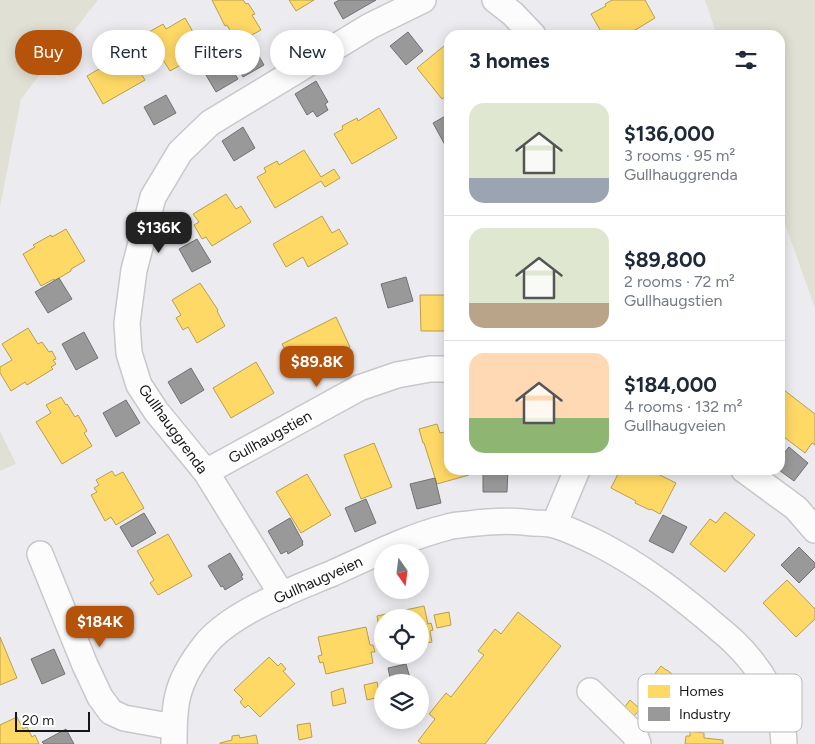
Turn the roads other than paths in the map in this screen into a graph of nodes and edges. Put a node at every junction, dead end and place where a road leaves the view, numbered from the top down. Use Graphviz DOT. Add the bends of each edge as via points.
graph roads {
  1 [pos="423,0"];
  2 [pos="495,0"];
  3 [pos="528,30"];
  4 [pos="444,369"];
  5 [pos="206,472"];
  6 [pos="575,475"];
  7 [pos="751,475"];
  8 [pos="554,525"];
  9 [pos="815,530"];
  10 [pos="40,554"];
  11 [pos="282,595"];
  12 [pos="760,674"];
  13 [pos="590,692"];
  14 [pos="174,735"];
  15 [pos="638,744"];
  1 -- 5 [label="street, Gullhauggrenda" via="370,26 210,123 180,152 153,198 134,270 127,323 129,353 139,385"];
  2 -- 3 [label="street"];
  4 -- 5 [label="street, Gullhaugstien" via="397,375 359,388"];
  5 -- 11 [label="street, Gullhauggrenda"];
  6 -- 8 [label="street"];
  7 -- 9 [label="street" via="796,508"];
  8 -- 11 [label="street, Gullhaugveien" via="492,520 450,526 410,538"];
  8 -- 12 [label="street, Gullhaugveien" via="584,536 642,568 733,641"];
  10 -- 14 [label="street, Gullhaugveien" via="100,697 112,712"];
  11 -- 14 [label="street, Gullhaugveien" via="247,612 206,644 189,669 178,695"];
  13 -- 15 [label="street" via="635,735"];
}
